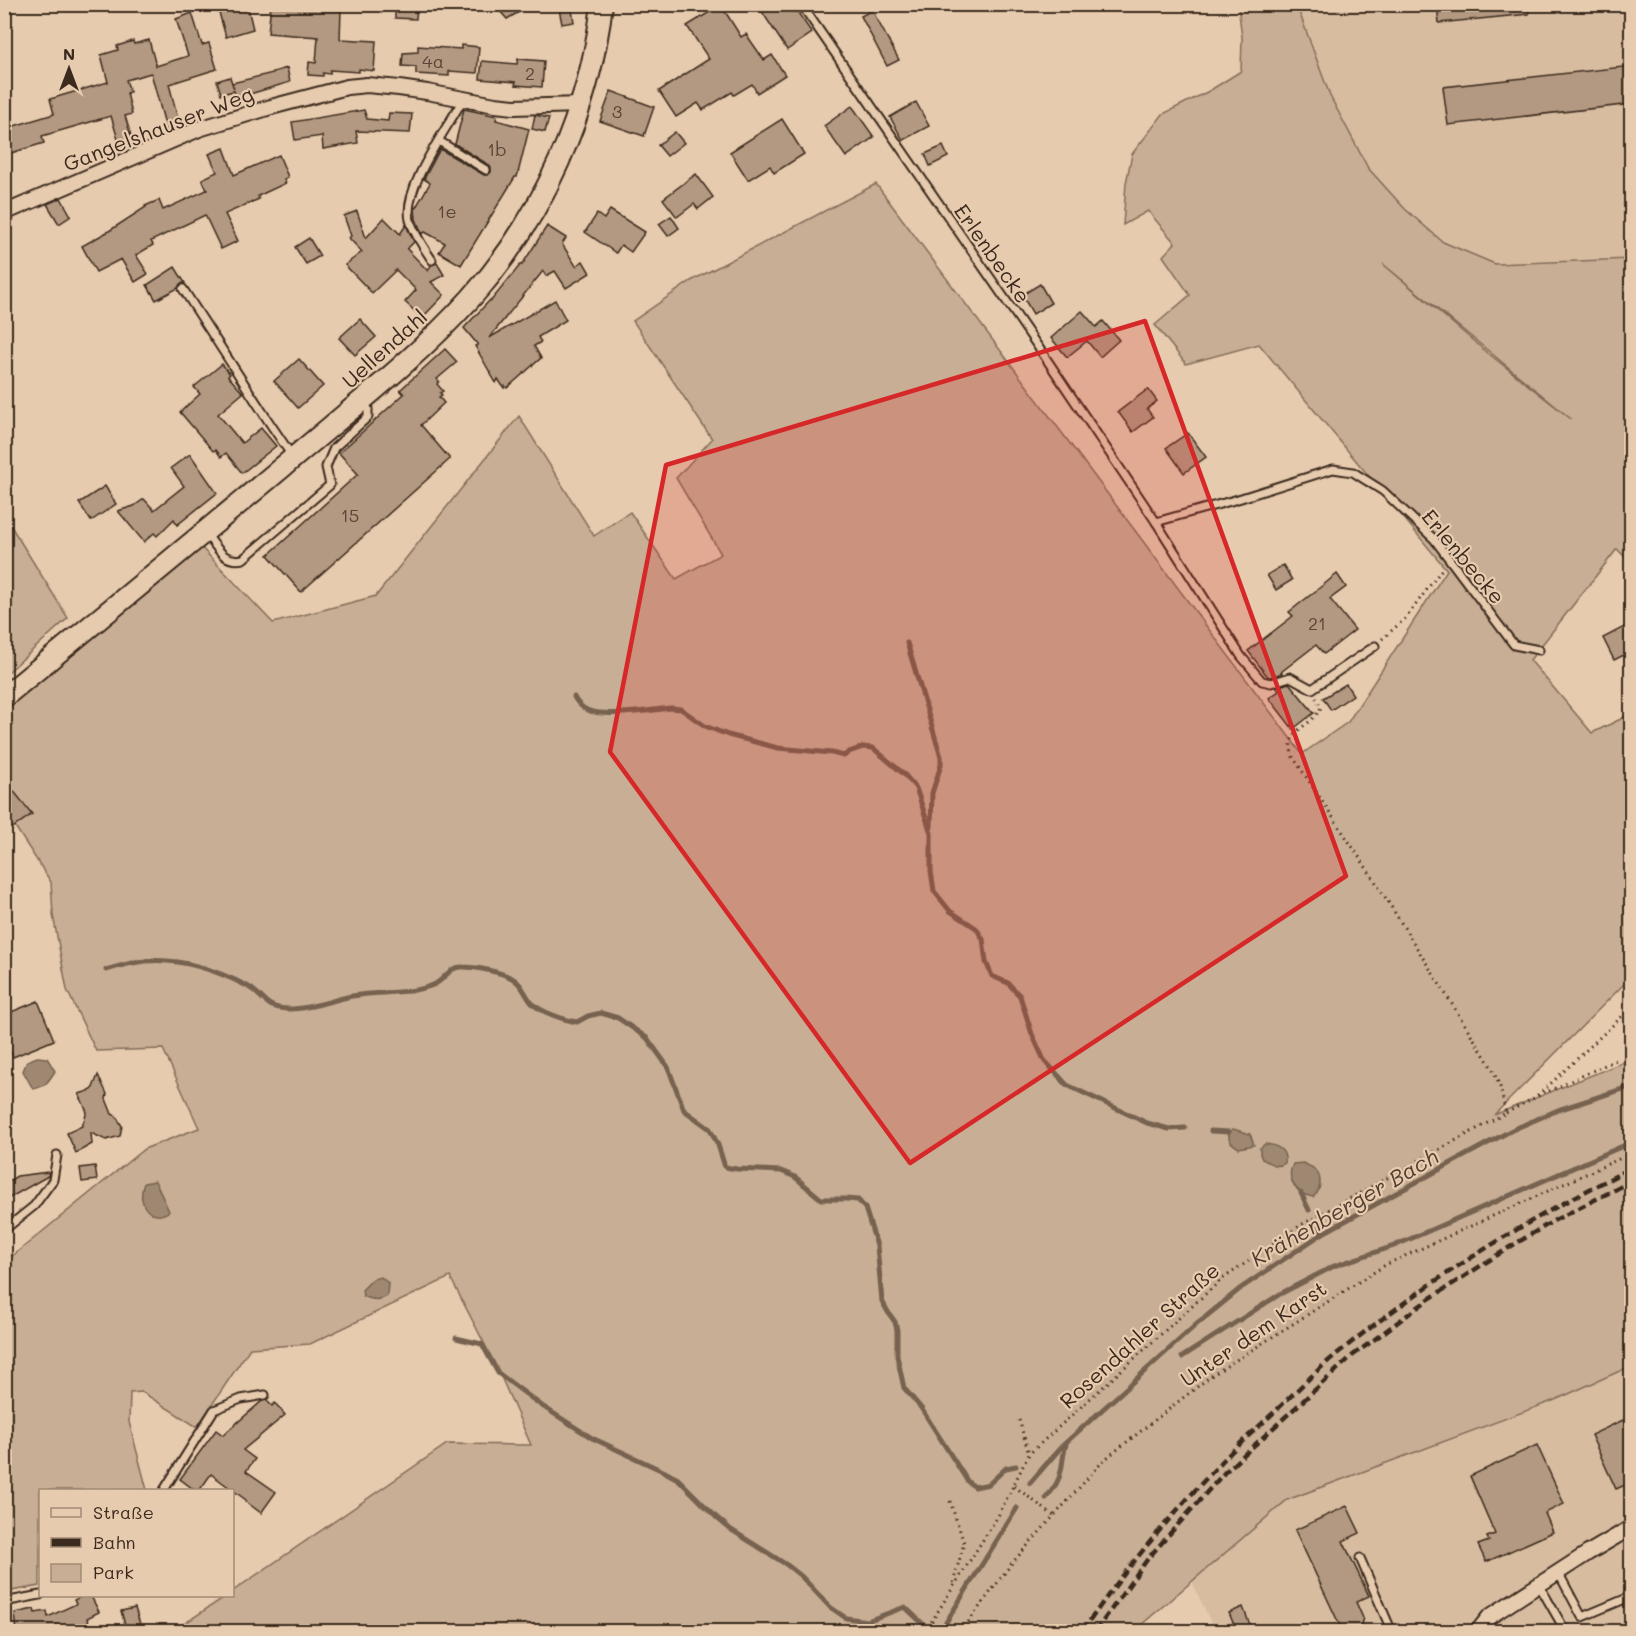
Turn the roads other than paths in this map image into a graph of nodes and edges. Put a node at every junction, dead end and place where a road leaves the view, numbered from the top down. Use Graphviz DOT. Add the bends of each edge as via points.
graph roads {
  1 [pos="602,4"];
  2 [pos="801,4"];
  3 [pos="463,99"];
  4 [pos="580,105"];
  5 [pos="439,141"];
  6 [pos="486,170"];
  7 [pos="4,213"];
  8 [pos="432,260"];
  9 [pos="183,289"];
  10 [pos="364,400"];
  11 [pos="293,458"];
  12 [pos="1156,522"];
  13 [pos="204,532"];
  14 [pos="1375,646"];
  15 [pos="1539,650"];
  16 [pos="4,698"];
  17 [pos="57,1155"];
  18 [pos="4,1226"];
  19 [pos="265,1395"];
  20 [pos="165,1489"];
  21 [pos="1632,1527"];
  22 [pos="1360,1558"];
  23 [pos="1558,1572"];
  24 [pos="1539,1584"];
  25 [pos="39,1595"];
  26 [pos="1632,1596"];
  27 [pos="4,1602"];
  28 [pos="1392,1632"];
  29 [pos="1477,1632"];
  30 [pos="1566,1632"];
  1 -- 4 [label="main road, Uellendahl"];
  2 -- 12 [label="lane, Erlenbecke"];
  3 -- 4 [label="street, Gangelshauser Weg" via="514,107"];
  3 -- 5 [label="lane"];
  3 -- 7 [label="street, Gangelshauser Weg" via="367,85 329,91 199,129"];
  4 -- 10 [label="main road, Uellendahl" via="554,171 505,255 472,297"];
  5 -- 6 [label="lane"];
  5 -- 8 [label="lane" via="411,194 409,207 413,229"];
  9 -- 11 [label="lane"];
  10 -- 11 [label="main road, Uellendahl"];
  10 -- 13 [label="lane" via="368,417 334,448 326,468 330,485 243,559 233,561 224,556"];
  11 -- 13 [label="main road, Uellendahl"];
  12 -- 14 [label="lane, Erlenbecke" via="1241,656 1262,681 1271,683 1290,677 1312,689"];
  12 -- 15 [label="lane, Erlenbecke" via="1333,469 1353,472 1383,491 1434,539 1514,645"];
  13 -- 16 [label="main road, Uellendahl"];
  17 -- 18 [label="lane" via="52,1180 34,1206"];
  19 -- 20 [label="lane" via="214,1410"];
  21 -- 23 [label="street"];
  22 -- 28 [label="lane"];
  23 -- 24 [label="street"];
  23 -- 26 [label="lane" via="1582,1617"];
  24 -- 29 [label="street" via="1489,1617"];
  24 -- 30 [label="lane"];
  25 -- 27 [label="lane"];
}
